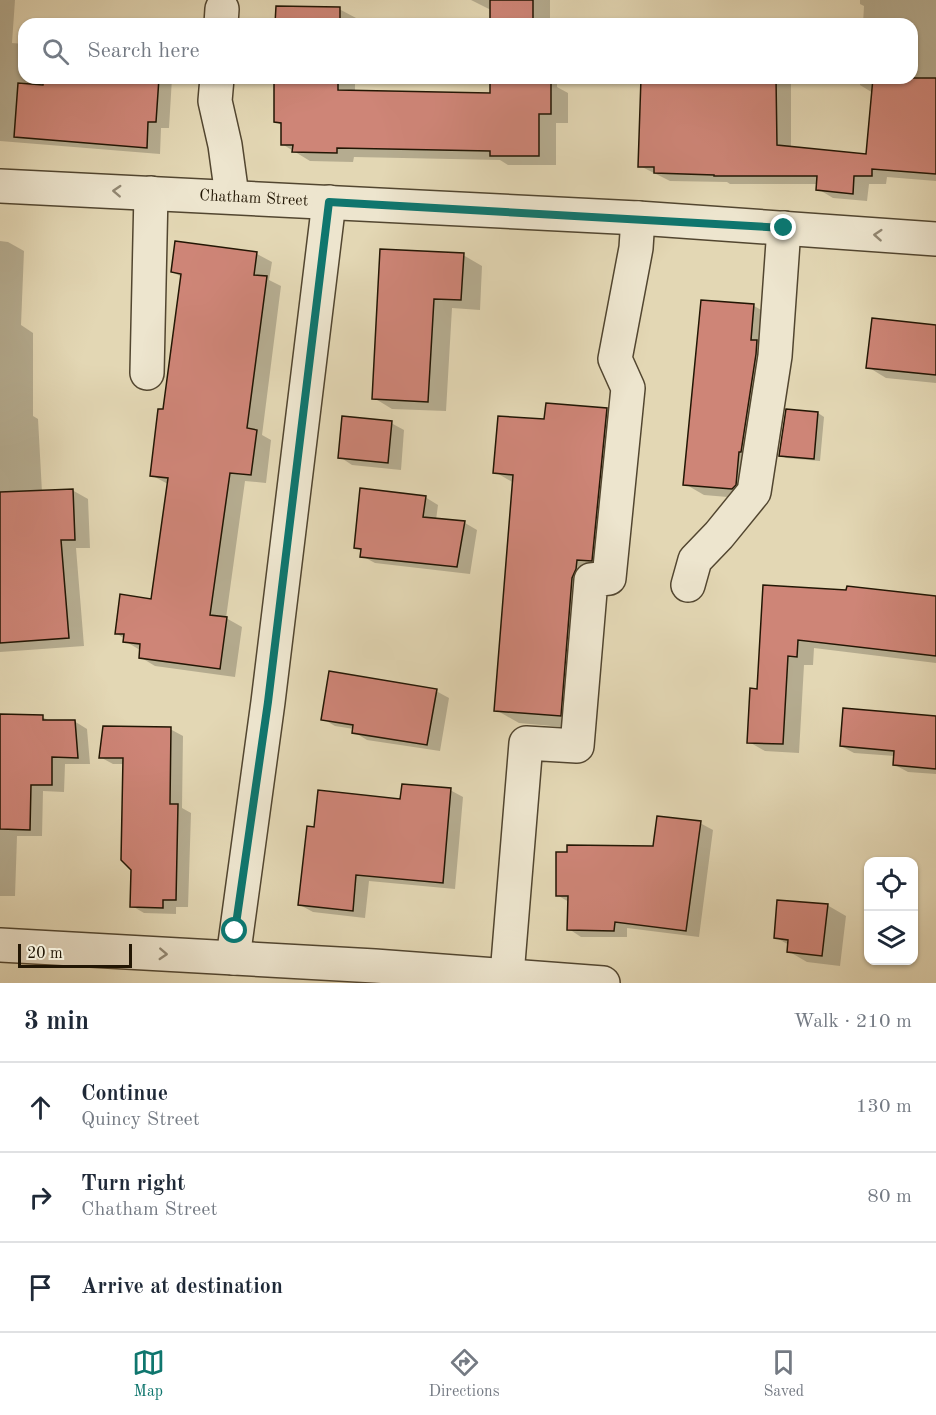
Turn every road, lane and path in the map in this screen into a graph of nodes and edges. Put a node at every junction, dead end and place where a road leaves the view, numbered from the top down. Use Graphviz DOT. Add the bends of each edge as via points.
graph roads {
  1 [pos="216,84"];
  2 [pos="0,186"];
  3 [pos="151,193"];
  4 [pos="232,196"];
  5 [pos="329,202"];
  6 [pos="638,218"];
  7 [pos="784,228"];
  8 [pos="936,239"];
  9 [pos="147,373"];
  10 [pos="688,585"];
  11 [pos="0,945"];
  12 [pos="232,958"];
  13 [pos="507,975"];
  14 [pos="603,983"];
  1 -- 4 [label="street" via="215,101"];
  3 -- 2 [label="street, Chatham Street, one-way"];
  3 -- 4 [label="street, Chatham Street"];
  3 -- 9 [label="street"];
  4 -- 5 [label="street, Chatham Street"];
  5 -- 6 [label="street, Chatham Street"];
  5 -- 12 [label="street" via="268,702"];
  6 -- 7 [label="street, Chatham Street"];
  6 -- 13 [label="street" via="615,359 628,388 609,578 591,580 577,746 526,742"];
  8 -- 7 [label="street, Chatham Street, one-way"];
  7 -- 10 [label="street" via="775,356 754,492 695,560"];
  11 -- 12 [label="street, one-way"];
  12 -- 13 [label="street"];
  13 -- 14 [label="street"];
}
